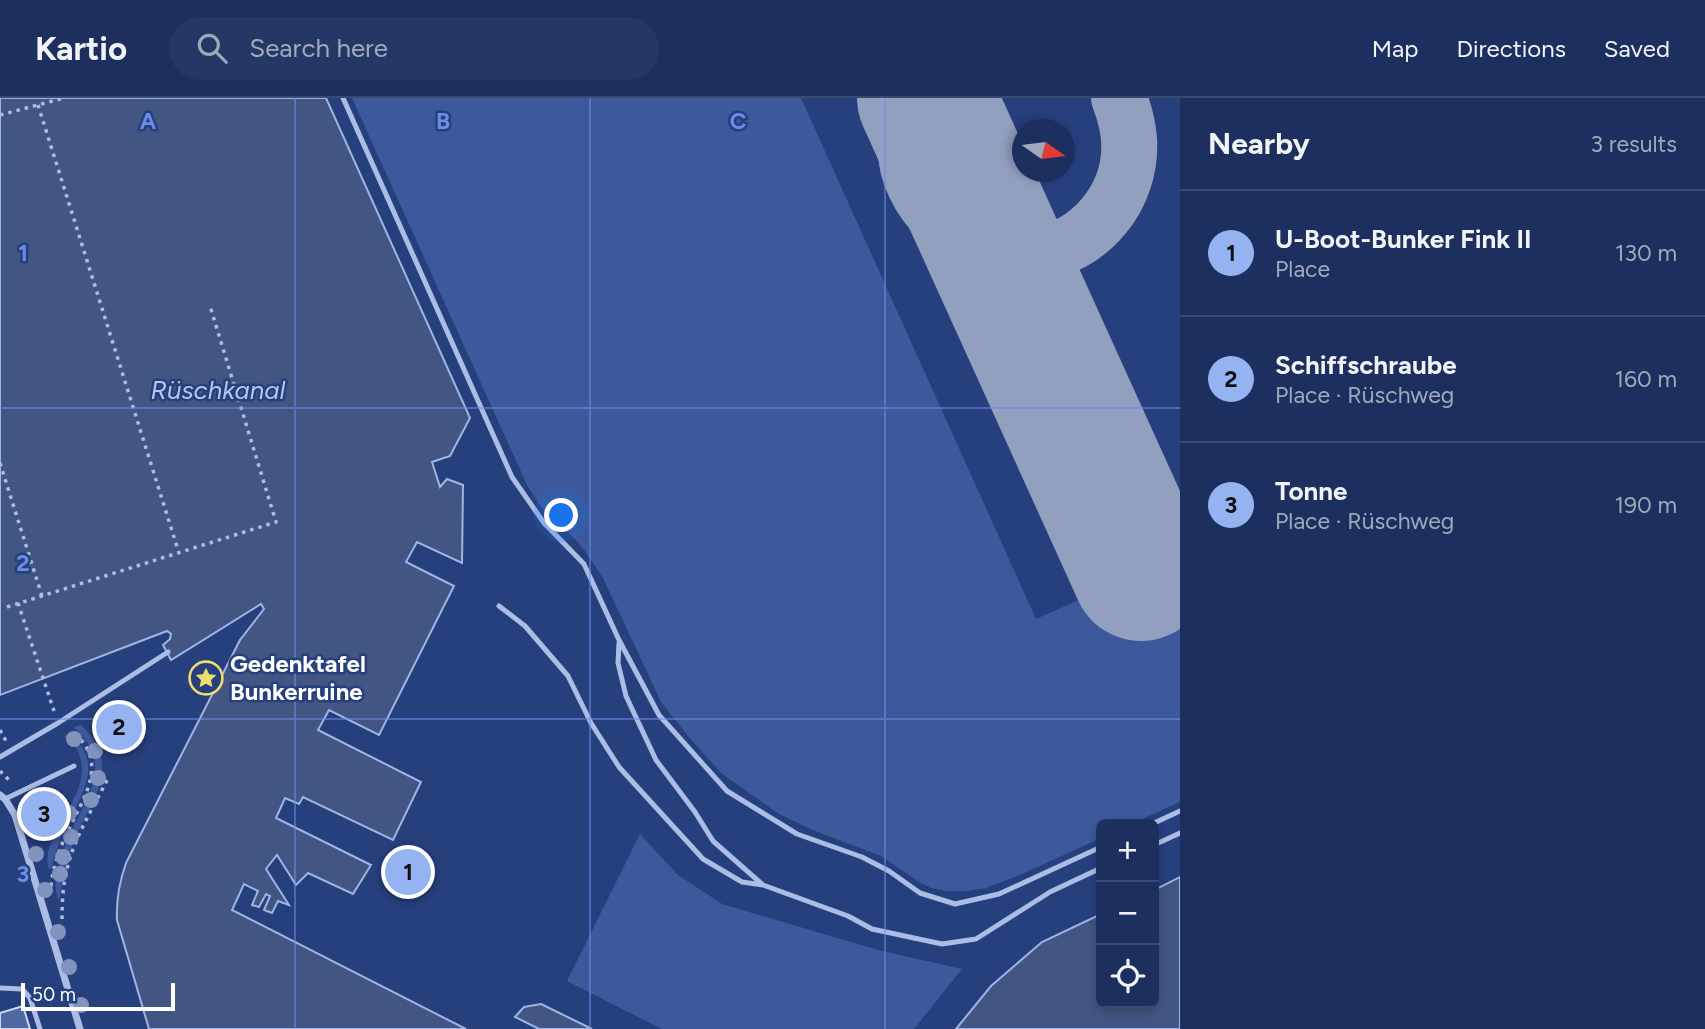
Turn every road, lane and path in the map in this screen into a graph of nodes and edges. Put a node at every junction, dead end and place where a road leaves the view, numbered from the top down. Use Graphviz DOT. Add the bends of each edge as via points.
graph roads {
  1 [pos="64,98"];
  2 [pos="343,98"];
  3 [pos="38,105"];
  4 [pos="0,115"];
  5 [pos="210,306"];
  6 [pos="0,463"];
  7 [pos="179,553"];
  8 [pos="42,596"];
  9 [pos="18,603"];
  10 [pos="499,606"];
  11 [pos="6,607"];
  12 [pos="619,640"];
  13 [pos="167,652"];
  14 [pos="52,706"];
  15 [pos="58,723"];
  16 [pos="0,757"];
  17 [pos="75,766"];
  18 [pos="109,776"];
  19 [pos="2,797"];
  20 [pos="1180,811"];
  21 [pos="1159,821"];
  22 [pos="1180,833"];
  23 [pos="1159,843"];
  24 [pos="1096,849"];
  25 [pos="1096,870"];
  26 [pos="763,885"];
  27 [pos="51,890"];
  28 [pos="58,913"];
  29 [pos="0,988"];
  30 [pos="40,1029"];
  31 [pos="80,1029"];
  1 -- 3 [label="path"];
  2 -- 12 [label="lane" via="512,477 544,523 584,564"];
  3 -- 4 [label="path"];
  3 -- 7 [label="path"];
  5 -- 7 [label="path" via="276,522"];
  6 -- 8 [label="path"];
  7 -- 8 [label="path"];
  8 -- 9 [label="path"];
  9 -- 11 [label="path"];
  9 -- 14 [label="path"];
  10 -- 26 [label="lane" via="525,626 568,676 620,768 703,859 742,882"];
  12 -- 24 [label="lane" via="659,715 727,791 797,834 862,857 920,893 955,904 999,894"];
  12 -- 26 [label="lane" via="618,663 626,696 656,760 713,841"];
  13 -- 15 [label="lane"];
  15 -- 16 [label="lane"];
  15 -- 27 [label="path" via="81,738 92,764 92,781 59,852"];
  17 -- 19 [label="lane"];
  18 -- 28 [label="path" via="68,864 62,925"];
  19 -- 31 [label="street" via="15,816"];
  20 -- 21 [label="lane"];
  22 -- 23 [label="lane"];
  25 -- 26 [label="lane" via="1050,892 976,939 943,944 872,929"];
  29 -- 30 [label="lane" via="22,989 30,998"];
}
